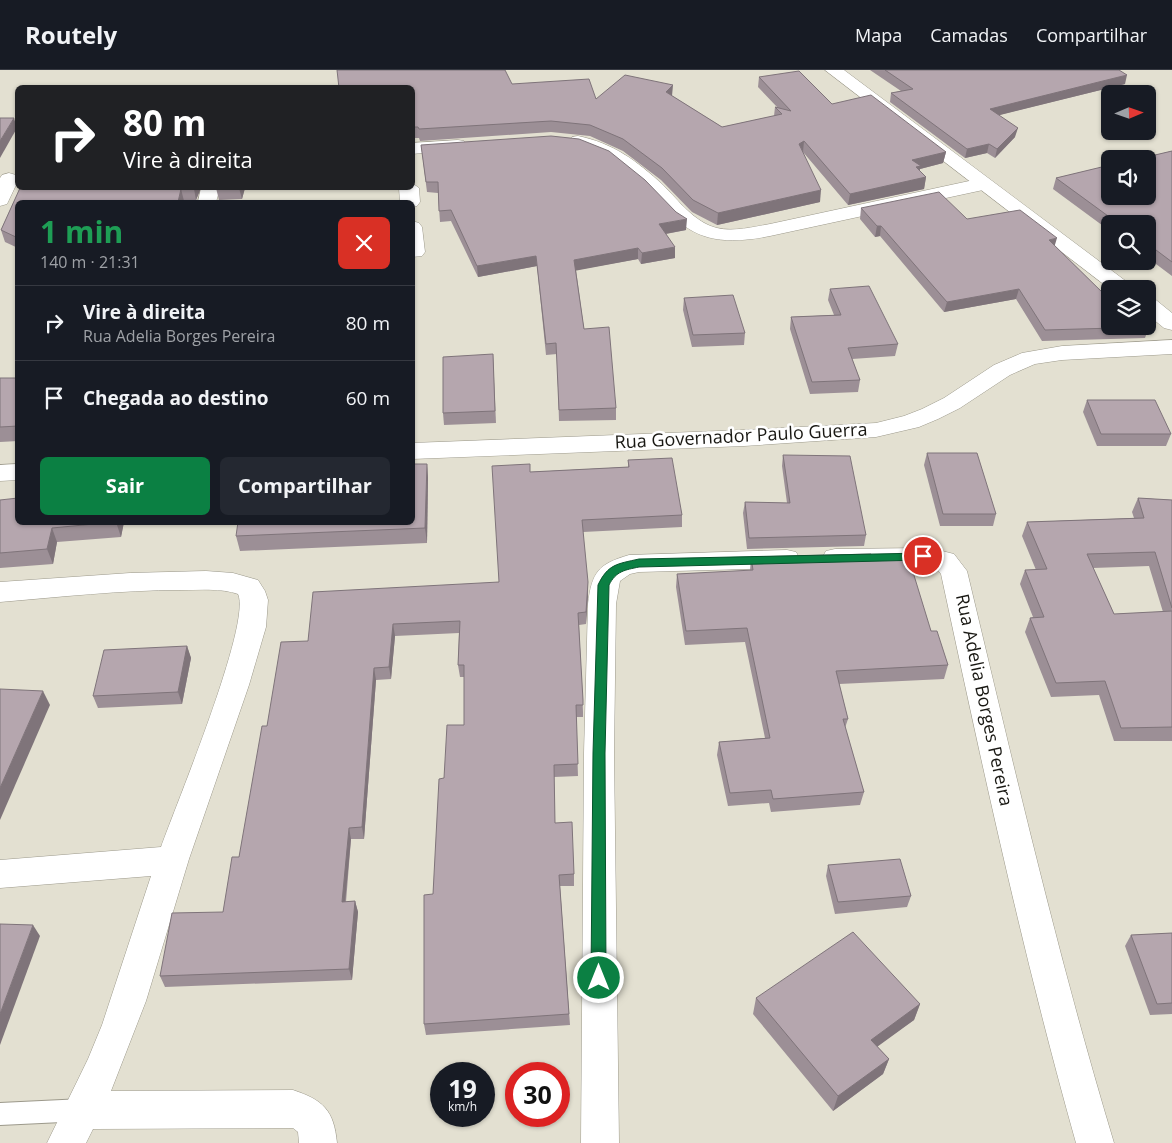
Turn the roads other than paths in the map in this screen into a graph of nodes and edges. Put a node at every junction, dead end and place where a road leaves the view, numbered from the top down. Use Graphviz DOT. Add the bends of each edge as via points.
graph roads {
  1 [pos="833,70"];
  2 [pos="558,139"];
  3 [pos="476,143"];
  4 [pos="415,150"];
  5 [pos="9,179"];
  6 [pos="982,184"];
  7 [pos="0,200"];
  8 [pos="1112,280"];
  9 [pos="1156,312"];
  10 [pos="1172,323"];
  11 [pos="1172,347"];
  12 [pos="415,451"];
  13 [pos="15,472"];
  14 [pos="0,473"];
  15 [pos="0,592"];
  16 [pos="173,860"];
  17 [pos="0,874"];
  18 [pos="83,1110"];
  19 [pos="0,1114"];
  20 [pos="66,1143"];
  21 [pos="318,1143"];
  22 [pos="600,1143"];
  23 [pos="1095,1143"];
  1 -- 6 [label="street"];
  2 -- 6 [label="street" via="584,142 616,156 653,185 684,217 699,228 721,234 761,232"];
  3 -- 4 [label="street"];
  5 -- 7 [label="street"];
  6 -- 8 [label="street"];
  9 -- 10 [label="street"];
  11 -- 12 [label="street, Rua Governador Paulo Guerra" via="1062,353 1030,358 1002,370 930,414 876,430"];
  13 -- 14 [label="street"];
  15 -- 16 [label="street" via="171,580 230,581 245,585 252,592 255,609 239,674"];
  16 -- 17 [label="street"];
  16 -- 18 [label="street" via="123,1018"];
  18 -- 19 [label="lane"];
  18 -- 20 [label="street"];
  18 -- 21 [label="street" via="293,1109 313,1121"];
  22 -- 23 [label="street, Rua Adelia Borges Pereira" via="599,753 603,593 608,576 616,569 632,564 923,556 941,560 952,568 960,591 1011,824 1055,1002"];
}
